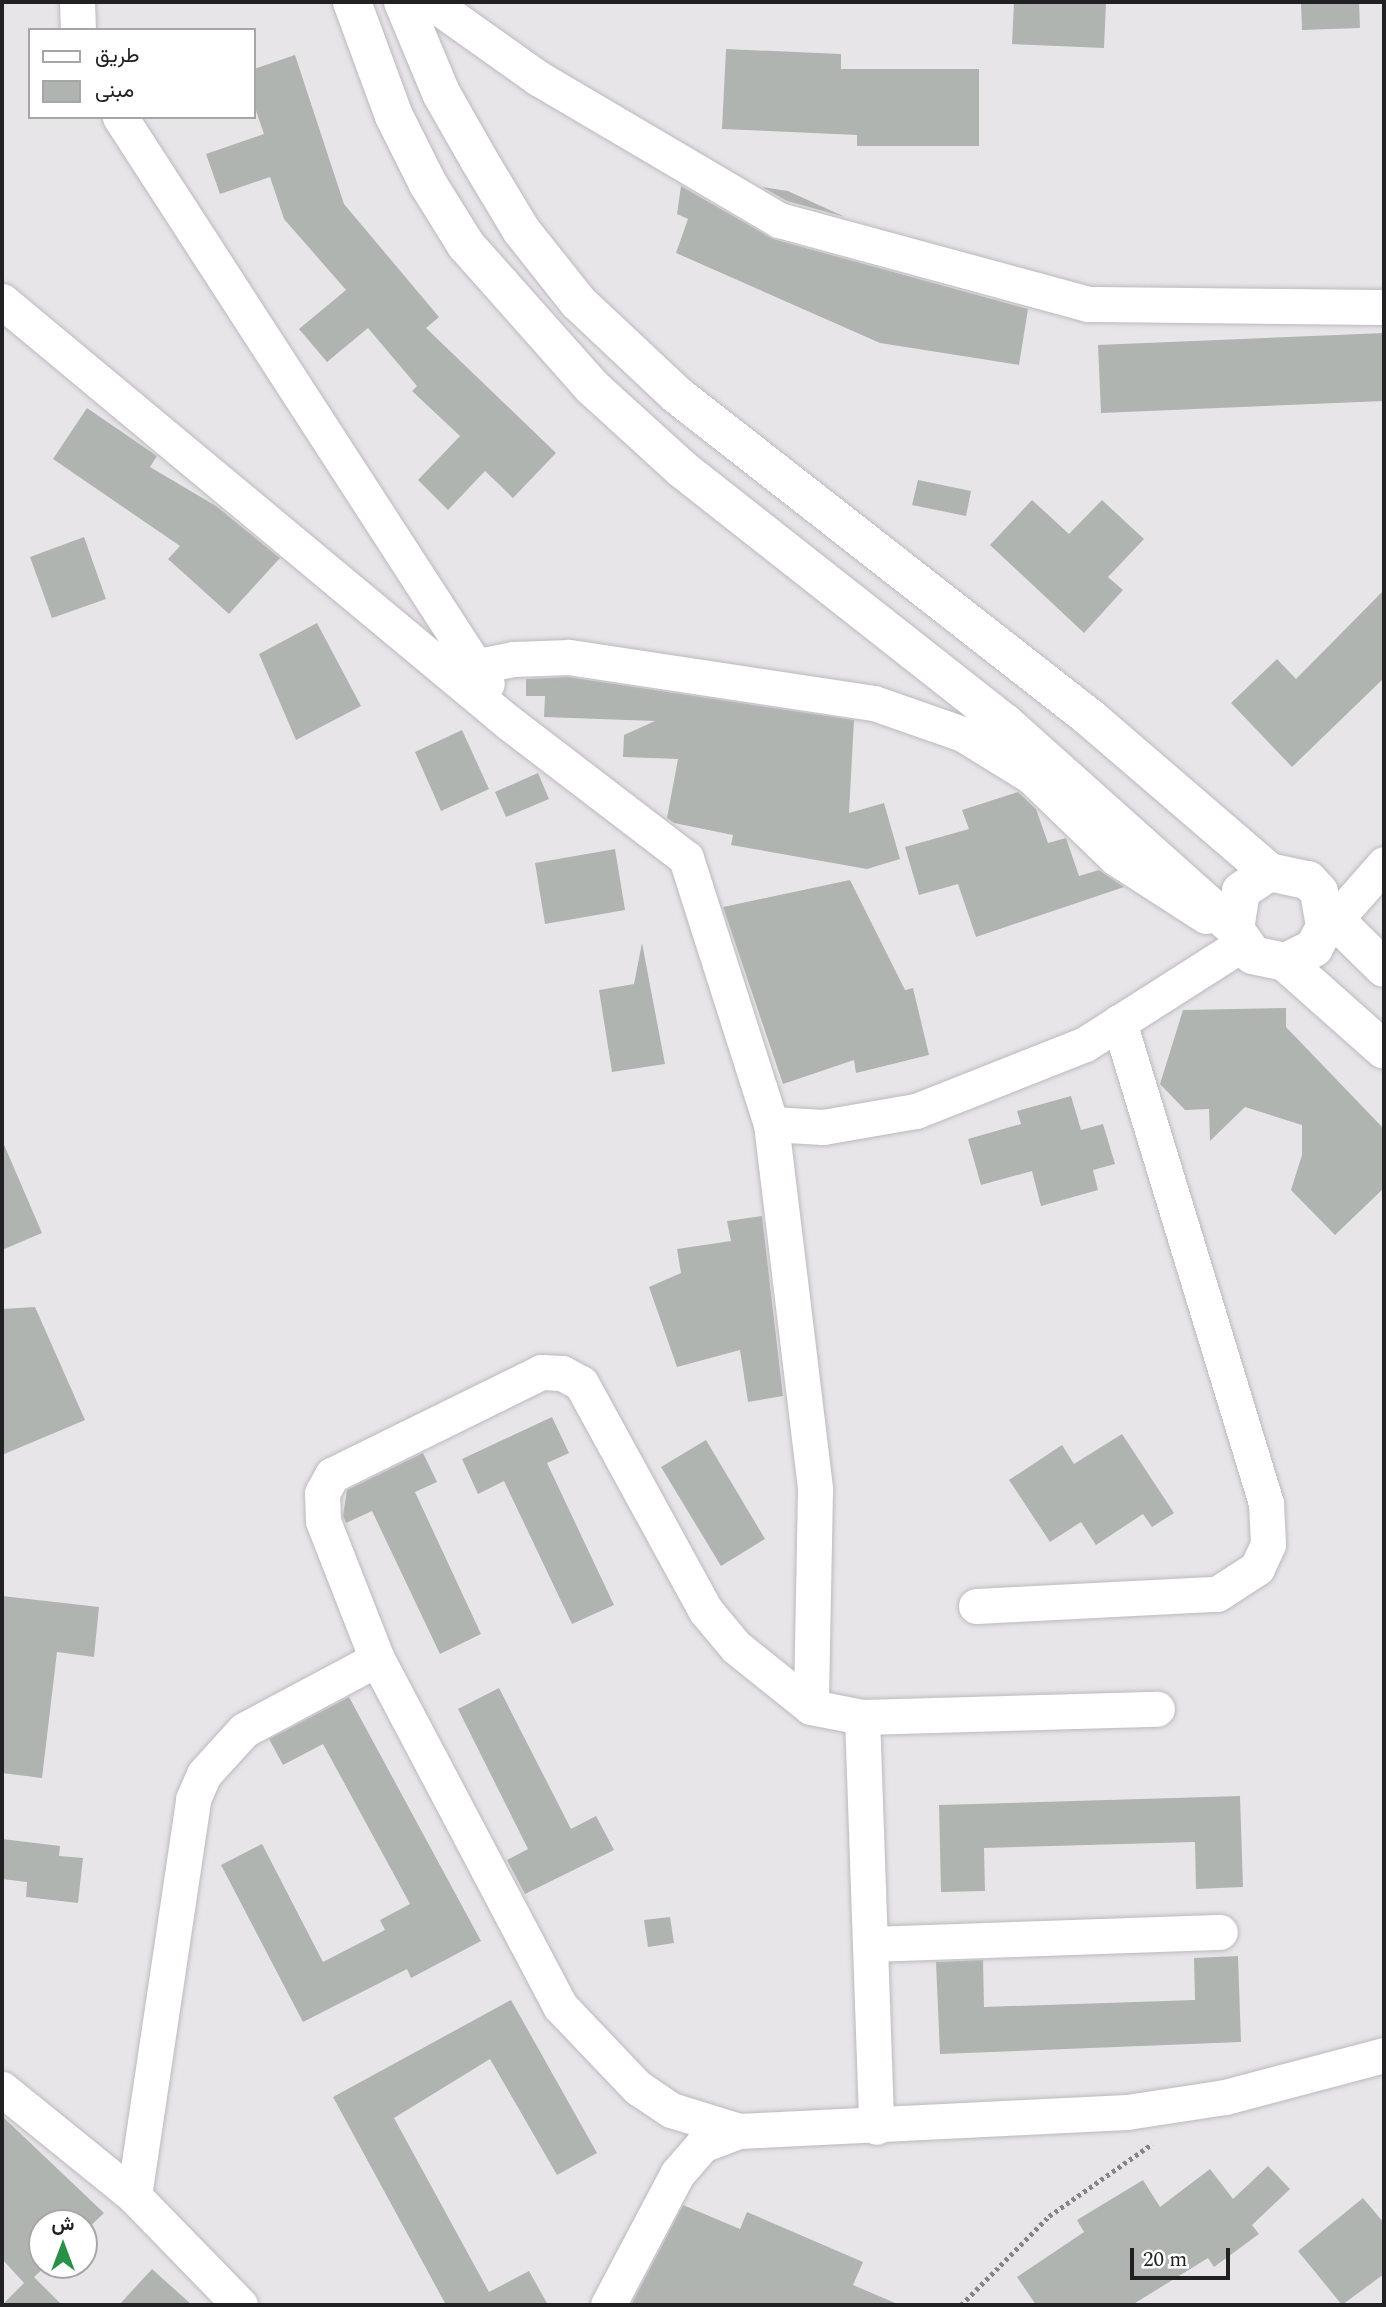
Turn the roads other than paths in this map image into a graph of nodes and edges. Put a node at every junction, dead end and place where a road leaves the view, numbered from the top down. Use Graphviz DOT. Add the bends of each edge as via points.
graph roads {
  1 [pos="78,2"];
  2 [pos="352,2"];
  3 [pos="403,2"];
  4 [pos="431,2"];
  5 [pos="78,28"];
  6 [pos="121,119"];
  7 [pos="3,302"];
  8 [pos="1384,307"];
  9 [pos="464,670"];
  10 [pos="1384,864"];
  11 [pos="1269,872"];
  12 [pos="1331,916"];
  13 [pos="1238,935"];
  14 [pos="1285,962"];
  15 [pos="1384,968"];
  16 [pos="1119,1022"];
  17 [pos="1384,1050"];
  18 [pos="771,1124"];
  19 [pos="976,1606"];
  20 [pos="377,1659"];
  21 [pos="811,1707"];
  22 [pos="1157,1709"];
  23 [pos="862,1717"];
  24 [pos="1220,1931"];
  25 [pos="874,1944"];
  26 [pos="1384,2055"];
  27 [pos="2,2089"];
  28 [pos="876,2127"];
  29 [pos="739,2131"];
  30 [pos="134,2196"];
  31 [pos="240,2305"];
  32 [pos="608,2305"];
  1 -- 5 [label="street"];
  2 -- 13 [label="main road" via="394,116 466,244 592,387 682,469 1005,723"];
  3 -- 11 [label="main road" via="441,93 479,160 521,230 578,302 677,395 1089,717"];
  4 -- 8 [label="street" via="538,78 779,220 1088,304 1346,312"];
  6 -- 9 [label="street"];
  7 -- 9 [label="street"];
  9 -- 13 [label="street" via="569,657 657,665 874,703 963,733 1031,776 1127,866"];
  9 -- 18 [label="street" via="508,722 686,858"];
  10 -- 12 [label="street"];
  11 -- 12 [label="main road" via="1308,880"];
  11 -- 13 [label="main road" via="1241,891"];
  12 -- 14 [label="main road" via="1314,948"];
  12 -- 15 [label="main road"];
  13 -- 14 [label="main road" via="1268,961"];
  13 -- 16 [label="street"];
  14 -- 17 [label="main road"];
  16 -- 18 [label="street" via="1085,1044 916,1111 823,1127"];
  16 -- 19 [label="street" via="1266,1503 1268,1544 1257,1568 1217,1594"];
  18 -- 21 [label="street" via="814,1490"];
  20 -- 21 [label="street" via="323,1521 322,1493 332,1475 541,1372 562,1373 581,1383 706,1611 736,1647"];
  20 -- 29 [label="street" via="560,2006 638,2088 671,2109"];
  20 -- 30 [label="street" via="244,1730 204,1774 193,1799"];
  21 -- 23 [label="street"];
  22 -- 23 [label="street"];
  23 -- 25 [label="street"];
  24 -- 25 [label="street"];
  25 -- 28 [label="street"];
  26 -- 28 [label="street" via="1225,2097 1127,2112"];
  27 -- 30 [label="street"];
  28 -- 29 [label="street"];
  29 -- 32 [label="street" via="702,2145 677,2174"];
  30 -- 31 [label="street"];
}
